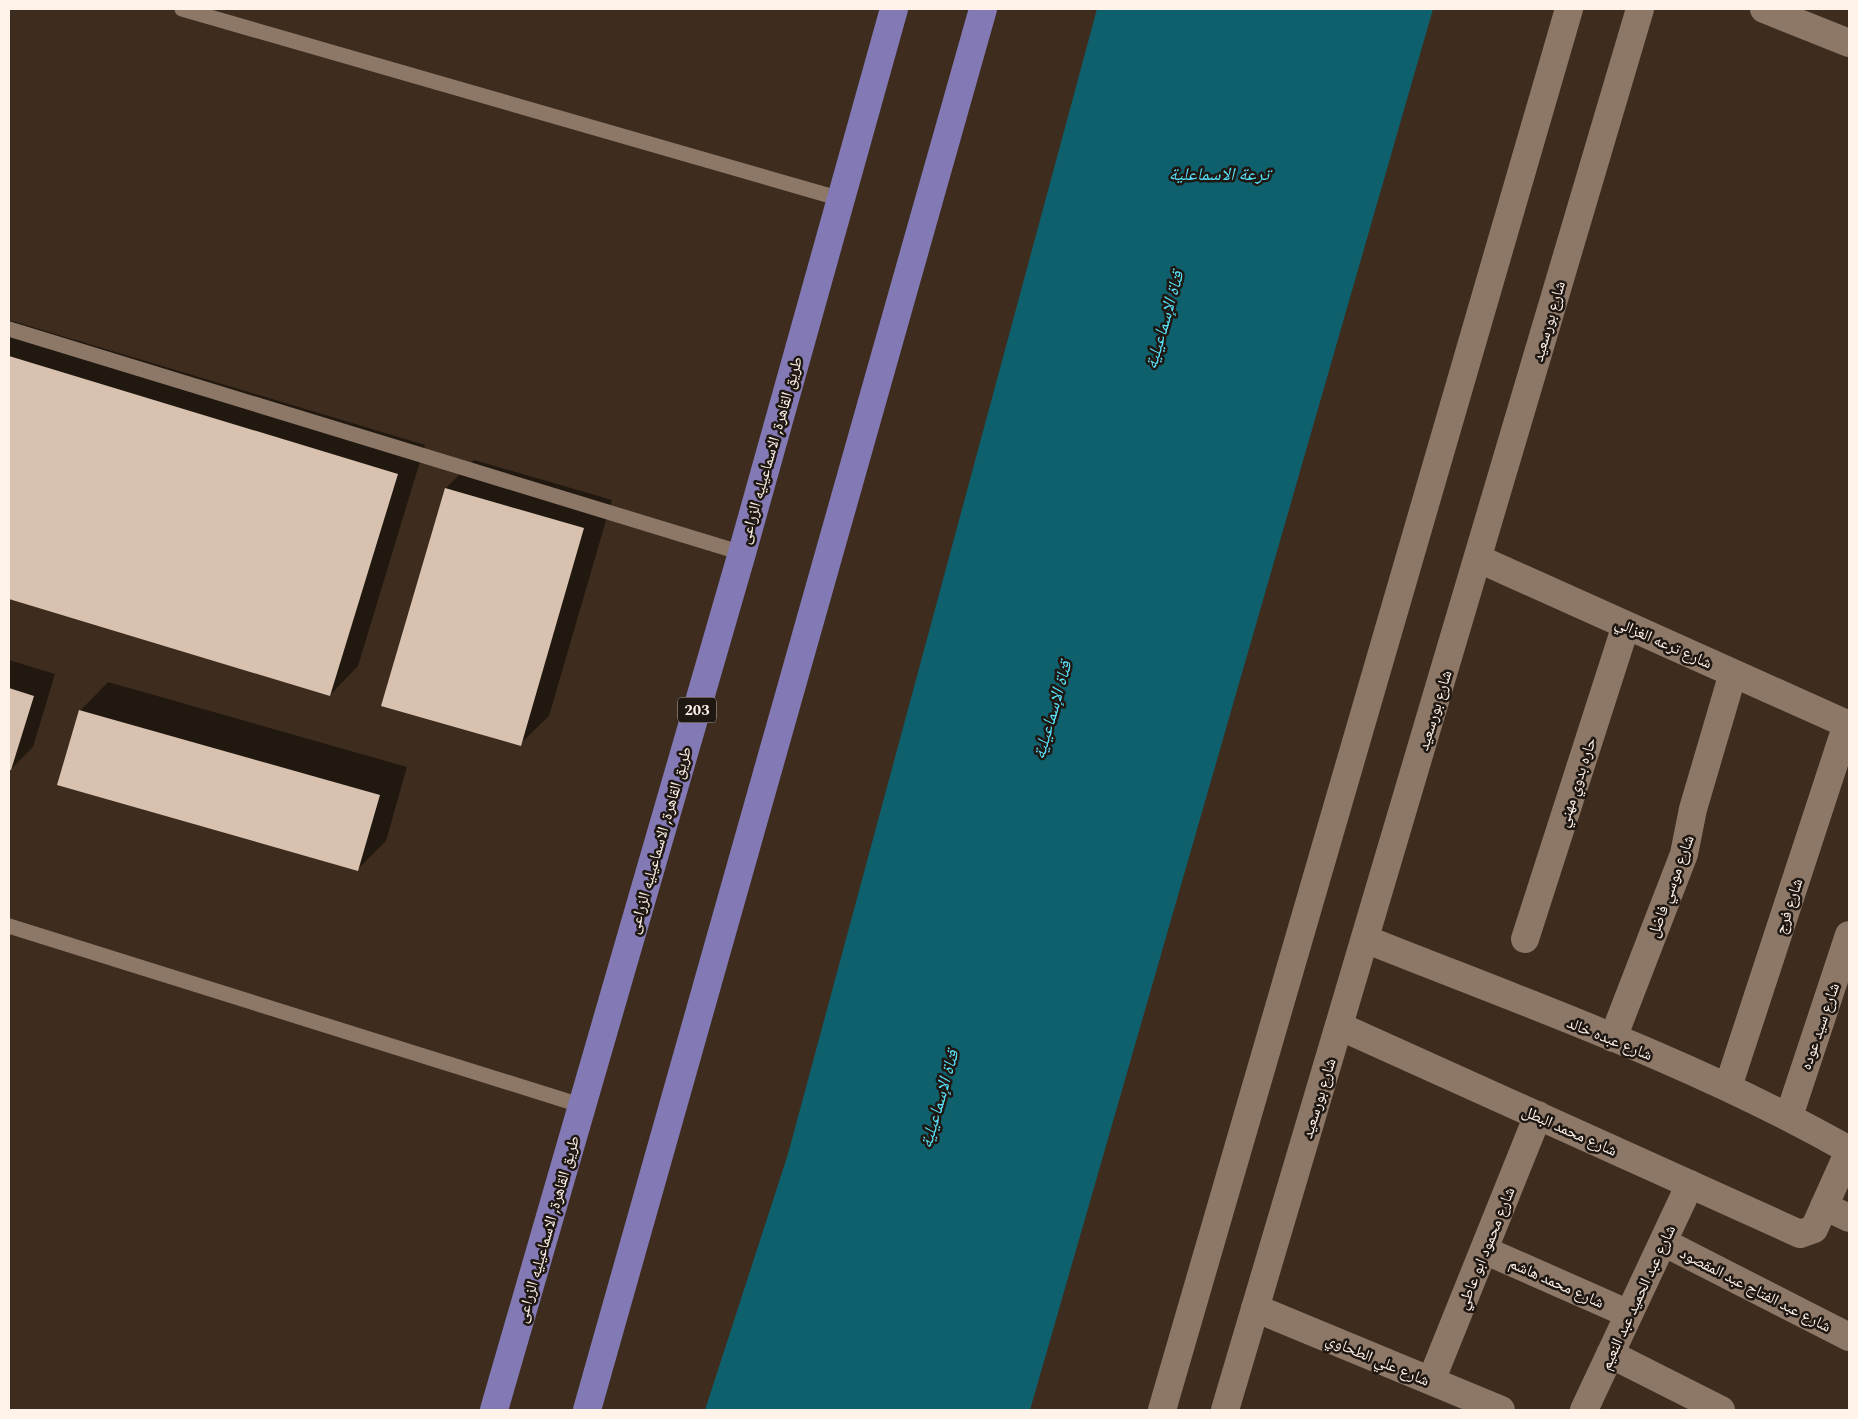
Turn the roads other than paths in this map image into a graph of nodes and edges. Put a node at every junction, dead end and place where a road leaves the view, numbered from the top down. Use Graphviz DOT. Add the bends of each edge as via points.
graph roads {
  1 [pos="182,9"];
  2 [pos="894,9"];
  3 [pos="983,9"];
  4 [pos="1569,9"];
  5 [pos="1640,9"];
  6 [pos="1764,9"];
  7 [pos="1848,38"];
  8 [pos="841,199"];
  9 [pos="9,329"];
  10 [pos="742,553"];
  11 [pos="1479,559"];
  12 [pos="1626,625"];
  13 [pos="1733,673"];
  14 [pos="1848,725"];
  15 [pos="9,926"];
  16 [pos="1849,935"];
  17 [pos="1365,939"];
  18 [pos="1525,939"];
  19 [pos="1339,1026"];
  20 [pos="1613,1038"];
  21 [pos="1728,1087"];
  22 [pos="583,1106"];
  23 [pos="1538,1115"];
  24 [pos="1789,1116"];
  25 [pos="1849,1150"];
  26 [pos="1690,1184"];
  27 [pos="1824,1206"];
  28 [pos="1849,1218"];
  29 [pos="1663,1242"];
  30 [pos="1484,1250"];
  31 [pos="1255,1308"];
  32 [pos="1629,1314"];
  33 [pos="1849,1337"];
  34 [pos="1610,1354"];
  35 [pos="1431,1381"];
  36 [pos="494,1410"];
  37 [pos="587,1410"];
  38 [pos="1162,1410"];
  39 [pos="1225,1410"];
  40 [pos="1501,1410"];
  41 [pos="1584,1410"];
  42 [pos="1721,1410"];
  1 -- 8 [label="lane"];
  2 -- 8 [label="main road, طريق القاهرة, الاسماعيليه الزراعى / 203"];
  3 -- 37 [label="main road"];
  4 -- 38 [label="street"];
  5 -- 11 [label="street, شارع بورسعيد"];
  6 -- 7 [label="street"];
  8 -- 10 [label="main road, طريق القاهرة, الاسماعيليه الزراعى / 203"];
  9 -- 10 [label="lane"];
  10 -- 22 [label="main road, طريق القاهرة, الاسماعيليه الزراعى / 203"];
  11 -- 12 [label="street, شارع ترعه الغزالي"];
  11 -- 17 [label="street, شارع بورسعيد"];
  12 -- 13 [label="street, شارع ترعه الغزالي"];
  12 -- 18 [label="street, حاره بدوي مهني"];
  13 -- 14 [label="street, شارع ترعه الغزالي"];
  13 -- 20 [label="street, شارع موسي فاضل" via="1693,809 1684,854"];
  14 -- 21 [label="street, شارع فرج"];
  15 -- 22 [label="lane"];
  16 -- 24 [label="street, شارع سيد عوده"];
  17 -- 19 [label="street, شارع بورسعيد"];
  17 -- 20 [label="street, شارع عبده خالد"];
  19 -- 23 [label="street, شارع محمد البطل"];
  19 -- 31 [label="street, شارع بورسعيد"];
  20 -- 21 [label="street, شارع عبده خالد"];
  21 -- 24 [label="street, شارع عبده خالد"];
  22 -- 36 [label="main road, طريق القاهرة, الاسماعيليه الزراعى / 203"];
  23 -- 26 [label="street, شارع محمد البطل"];
  23 -- 30 [label="street, شارع محمود ابو عاطي"];
  24 -- 25 [label="street, شارع عبده خالد"];
  25 -- 27 [label="street"];
  26 -- 27 [label="street, شارع محمد البطل" via="1800,1234 1814,1229"];
  26 -- 29 [label="street, شارع عبد الحميد عبد النعيم"];
  27 -- 28 [label="street"];
  29 -- 32 [label="street, شارع عبد الحميد عبد النعيم"];
  29 -- 33 [label="street, شارع عبد الفتاح عبد المقصود"];
  30 -- 32 [label="street, شارع محمد هاشم"];
  30 -- 35 [label="street, شارع محمود ابو عاطي"];
  31 -- 35 [label="street, شارع علي الطحاوي"];
  31 -- 39 [label="street, شارع بورسعيد"];
  32 -- 34 [label="street, شارع عبد الحميد عبد النعيم"];
  34 -- 41 [label="street, شارع عبد الحميد عبد النعيم"];
  34 -- 42 [label="street"];
  35 -- 40 [label="street, شارع علي الطحاوي"];
}
